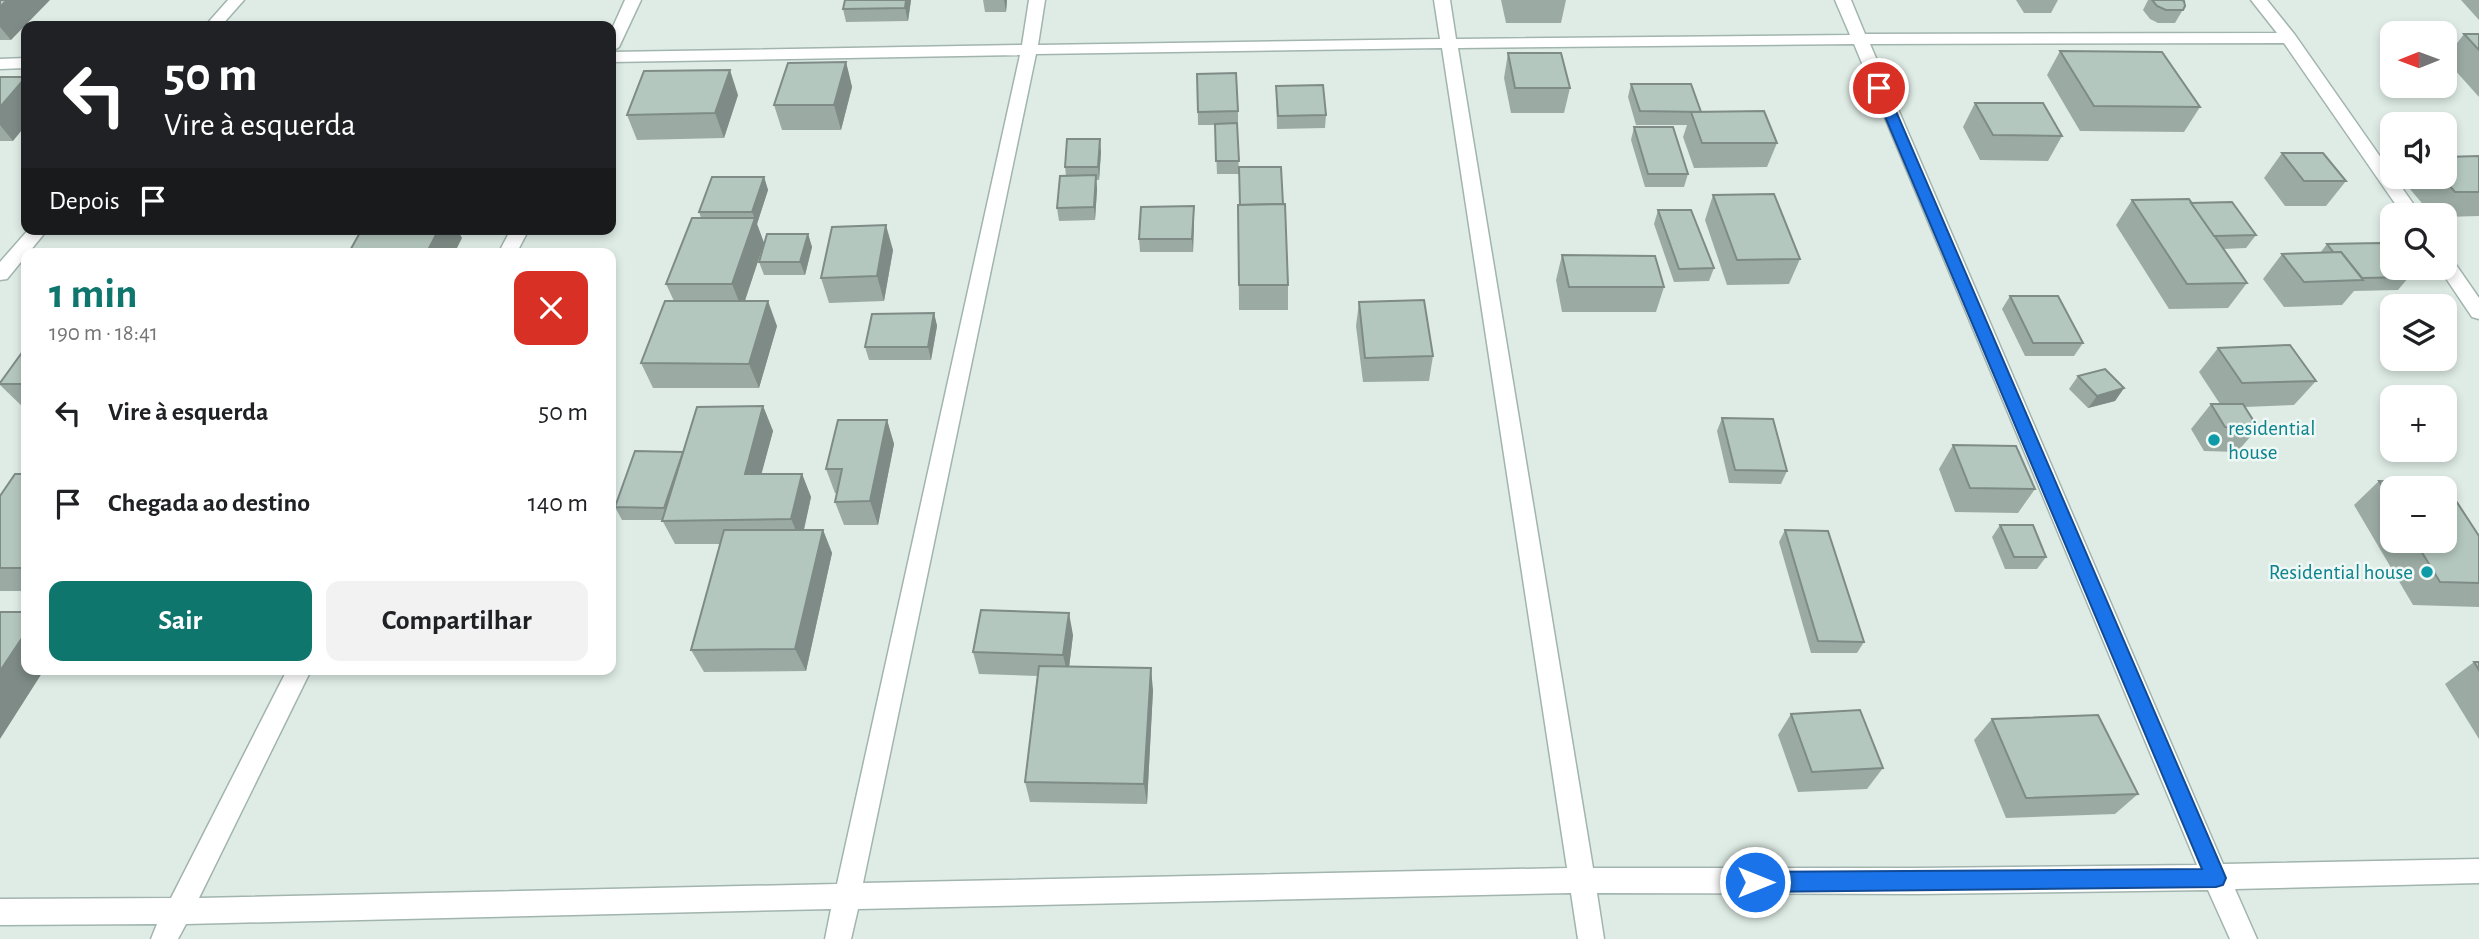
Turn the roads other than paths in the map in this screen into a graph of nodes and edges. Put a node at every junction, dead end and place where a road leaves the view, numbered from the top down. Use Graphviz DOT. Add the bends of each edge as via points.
graph roads {
  1 [pos="236,0"];
  2 [pos="633,0"];
  3 [pos="1037,0"];
  4 [pos="1442,0"];
  5 [pos="1843,0"];
  6 [pos="2259,0"];
  7 [pos="217,21"];
  8 [pos="616,36"];
  9 [pos="1857,37"];
  10 [pos="2290,38"];
  11 [pos="1448,42"];
  12 [pos="1029,50"];
  13 [pos="616,57"];
  14 [pos="0,64"];
  15 [pos="21,64"];
  16 [pos="2404,203"];
  17 [pos="21,250"];
  18 [pos="0,274"];
  19 [pos="2457,280"];
  20 [pos="2479,312"];
  21 [pos="296,675"];
  22 [pos="2479,871"];
  23 [pos="2216,878"];
  24 [pos="1582,880"];
  25 [pos="847,896"];
  26 [pos="178,911"];
  27 [pos="0,912"];
  28 [pos="164,939"];
  29 [pos="838,939"];
  30 [pos="1591,939"];
  31 [pos="2244,939"];
  1 -- 7 [label="street"];
  2 -- 8 [label="street"];
  3 -- 12 [label="street"];
  4 -- 11 [label="street"];
  5 -- 9 [label="street"];
  6 -- 10 [label="street"];
  9 -- 10 [label="street"];
  9 -- 11 [label="street"];
  9 -- 23 [label="street"];
  10 -- 16 [label="street"];
  11 -- 12 [label="street"];
  11 -- 24 [label="street"];
  12 -- 13 [label="street"];
  12 -- 25 [label="street"];
  14 -- 15 [label="street"];
  17 -- 18 [label="street"];
  19 -- 20 [label="street"];
  21 -- 26 [label="street"];
  22 -- 23 [label="street"];
  23 -- 24 [label="street"];
  23 -- 31 [label="street"];
  24 -- 25 [label="street"];
  24 -- 30 [label="street"];
  25 -- 26 [label="street"];
  25 -- 29 [label="street"];
  26 -- 27 [label="street"];
  26 -- 28 [label="street"];
}
